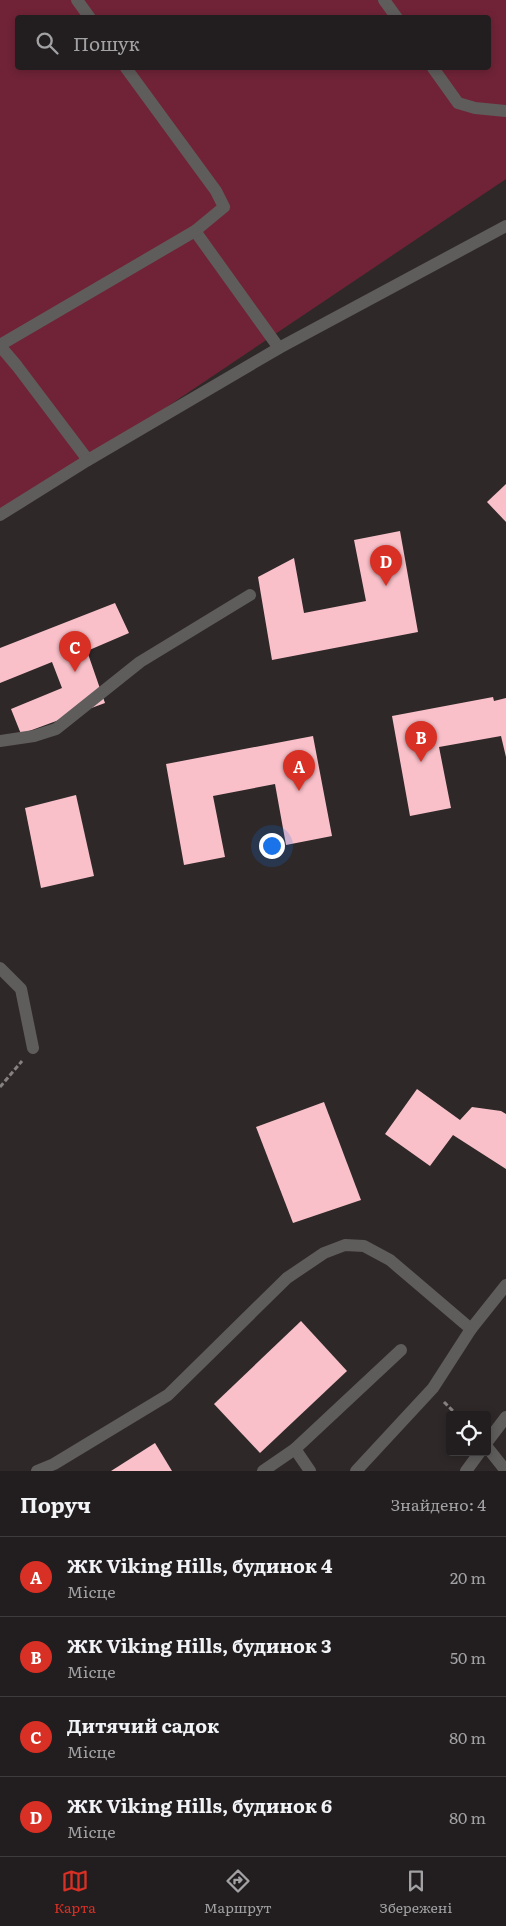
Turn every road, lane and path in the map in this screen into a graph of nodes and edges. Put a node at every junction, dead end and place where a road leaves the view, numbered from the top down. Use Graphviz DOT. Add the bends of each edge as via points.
graph roads {
  1 [pos="77,0"];
  2 [pos="384,0"];
  3 [pos="88,15"];
  4 [pos="395,15"];
  5 [pos="127,70"];
  6 [pos="434,70"];
  7 [pos="506,111"];
  8 [pos="506,226"];
  9 [pos="195,231"];
  10 [pos="0,345"];
  11 [pos="278,348"];
  12 [pos="88,460"];
  13 [pos="0,515"];
  14 [pos="250,595"];
  15 [pos="0,741"];
  16 [pos="0,968"];
  17 [pos="34,1048"];
  18 [pos="0,1087"];
  19 [pos="506,1285"];
  20 [pos="471,1329"];
  21 [pos="401,1350"];
  22 [pos="440,1398"];
  23 [pos="453,1411"];
  24 [pos="506,1417"];
  25 [pos="491,1437"];
  26 [pos="295,1450"];
  27 [pos="491,1452"];
  28 [pos="477,1456"];
  29 [pos="37,1471"];
  30 [pos="264,1471"];
  31 [pos="310,1471"];
  32 [pos="356,1471"];
  33 [pos="466,1471"];
  34 [pos="506,1471"];
  1 -- 3 [label="street"];
  2 -- 4 [label="street"];
  5 -- 9 [label="street" via="224,206"];
  6 -- 7 [label="street" via="458,103"];
  8 -- 11 [label="street"];
  9 -- 10 [label="street"];
  9 -- 11 [label="street"];
  10 -- 12 [label="street"];
  11 -- 12 [label="street"];
  12 -- 13 [label="street"];
  14 -- 15 [label="street" via="140,662 56,729"];
  16 -- 17 [label="street" via="21,989"];
  17 -- 18 [label="path"];
  19 -- 20 [label="street"];
  20 -- 29 [label="street" via="390,1260 364,1246 345,1245 324,1253 287,1278 168,1395"];
  20 -- 32 [label="street" via="432,1388"];
  21 -- 26 [label="street"];
  22 -- 23 [label="path"];
  24 -- 25 [label="street"];
  26 -- 30 [label="street"];
  26 -- 31 [label="street"];
  27 -- 34 [label="street"];
  28 -- 33 [label="street"];
}
